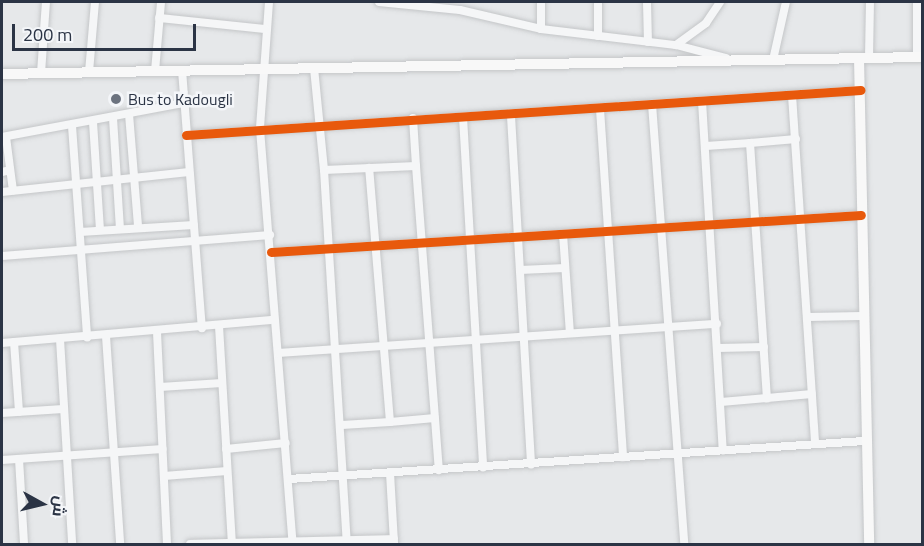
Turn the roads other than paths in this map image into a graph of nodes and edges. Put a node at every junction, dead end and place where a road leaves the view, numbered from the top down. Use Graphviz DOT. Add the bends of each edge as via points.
graph roads {
  1 [pos="46,2"];
  2 [pos="95,2"];
  3 [pos="161,2"];
  4 [pos="269,2"];
  5 [pos="379,2"];
  6 [pos="541,2"];
  7 [pos="598,2"];
  8 [pos="647,2"];
  9 [pos="720,2"];
  10 [pos="786,2"];
  11 [pos="870,2"];
  12 [pos="917,2"];
  13 [pos="429,3"];
  14 [pos="159,18"];
  15 [pos="265,29"];
  16 [pos="541,29"];
  17 [pos="598,36"];
  18 [pos="648,42"];
  19 [pos="676,45"];
  20 [pos="864,58"];
  21 [pos="920,58"];
  22 [pos="773,60"];
  23 [pos="738,61"];
  24 [pos="314,68"];
  25 [pos="260,69"];
  26 [pos="182,70"];
  27 [pos="155,71"];
  28 [pos="89,72"];
  29 [pos="2,74"];
  30 [pos="41,74"];
  31 [pos="860,90"];
  32 [pos="792,95"];
  33 [pos="702,101"];
  34 [pos="183,103"];
  35 [pos="652,104"];
  36 [pos="600,108"];
  37 [pos="129,114"];
  38 [pos="511,116"];
  39 [pos="463,117"];
  40 [pos="112,118"];
  41 [pos="413,118"];
  42 [pos="93,122"];
  43 [pos="320,125"];
  44 [pos="72,126"];
  45 [pos="260,129"];
  46 [pos="186,135"];
  47 [pos="4,137"];
  48 [pos="796,139"];
  49 [pos="750,143"];
  50 [pos="706,146"];
  51 [pos="416,165"];
  52 [pos="369,168"];
  53 [pos="10,170"];
  54 [pos="324,170"];
  55 [pos="2,171"];
  56 [pos="189,172"];
  57 [pos="135,176"];
  58 [pos="117,178"];
  59 [pos="97,180"];
  60 [pos="77,182"];
  61 [pos="13,191"];
  62 [pos="2,192"];
  63 [pos="861,215"];
  64 [pos="802,217"];
  65 [pos="756,221"];
  66 [pos="711,223"];
  67 [pos="194,225"];
  68 [pos="661,227"];
  69 [pos="138,228"];
  70 [pos="120,229"];
  71 [pos="100,230"];
  72 [pos="610,231"];
  73 [pos="80,232"];
  74 [pos="563,234"];
  75 [pos="270,235"];
  76 [pos="518,236"];
  77 [pos="469,239"];
  78 [pos="423,241"];
  79 [pos="195,243"];
  80 [pos="374,244"];
  81 [pos="331,248"];
  82 [pos="81,252"];
  83 [pos="271,252"];
  84 [pos="2,256"];
  85 [pos="566,268"];
  86 [pos="520,270"];
  87 [pos="862,316"];
  88 [pos="808,318"];
  89 [pos="271,320"];
  90 [pos="717,324"];
  91 [pos="219,326"];
  92 [pos="202,327"];
  93 [pos="668,327"];
  94 [pos="157,332"];
  95 [pos="616,332"];
  96 [pos="570,333"];
  97 [pos="524,335"];
  98 [pos="106,336"];
  99 [pos="87,337"];
  100 [pos="477,337"];
  101 [pos="60,339"];
  102 [pos="14,342"];
  103 [pos="429,342"];
  104 [pos="2,343"];
  105 [pos="385,346"];
  106 [pos="764,347"];
  107 [pos="338,348"];
  108 [pos="718,348"];
  109 [pos="278,353"];
  110 [pos="222,382"];
  111 [pos="159,387"];
  112 [pos="812,394"];
  113 [pos="767,398"];
  114 [pos="721,402"];
  115 [pos="63,409"];
  116 [pos="19,412"];
  117 [pos="2,413"];
  118 [pos="435,418"];
  119 [pos="390,422"];
  120 [pos="342,425"];
  121 [pos="864,441"];
  122 [pos="286,443"];
  123 [pos="815,443"];
  124 [pos="163,449"];
  125 [pos="226,449"];
  126 [pos="723,450"];
  127 [pos="114,452"];
  128 [pos="678,453"];
  129 [pos="65,455"];
  130 [pos="623,457"];
  131 [pos="19,459"];
  132 [pos="2,460"];
  133 [pos="531,464"];
  134 [pos="483,467"];
  135 [pos="439,470"];
  136 [pos="227,471"];
  137 [pos="390,473"];
  138 [pos="344,475"];
  139 [pos="164,476"];
  140 [pos="289,479"];
  141 [pos="394,542"];
  142 [pos="347,543"];
  143 [pos="24,544"];
  144 [pos="72,544"];
  145 [pos="120,544"];
  146 [pos="167,544"];
  147 [pos="190,544"];
  148 [pos="198,544"];
  149 [pos="232,544"];
  150 [pos="293,544"];
  151 [pos="684,544"];
  152 [pos="869,544"];
  1 -- 30 [label="street"];
  2 -- 28 [label="street"];
  3 -- 14 [label="street"];
  4 -- 15 [label="street"];
  5 -- 13 [label="street"];
  6 -- 16 [label="street"];
  7 -- 17 [label="street"];
  8 -- 18 [label="street"];
  9 -- 19 [label="street" via="706,23"];
  10 -- 22 [label="street"];
  11 -- 20 [label="street"];
  12 -- 21 [label="street"];
  13 -- 16 [label="street"];
  14 -- 15 [label="street"];
  14 -- 27 [label="street"];
  15 -- 25 [label="street"];
  16 -- 17 [label="street"];
  17 -- 18 [label="street"];
  18 -- 19 [label="street"];
  19 -- 23 [label="street"];
  20 -- 21 [label="main road"];
  20 -- 22 [label="main road"];
  20 -- 31 [label="main road"];
  22 -- 23 [label="main road"];
  23 -- 24 [label="main road"];
  24 -- 25 [label="main road"];
  24 -- 43 [label="street"];
  25 -- 26 [label="main road"];
  25 -- 45 [label="street"];
  26 -- 27 [label="main road"];
  26 -- 34 [label="street"];
  27 -- 28 [label="main road"];
  28 -- 30 [label="main road"];
  29 -- 30 [label="main road"];
  31 -- 32 [label="street"];
  31 -- 63 [label="main road"];
  32 -- 33 [label="street"];
  32 -- 48 [label="street"];
  33 -- 35 [label="street"];
  33 -- 50 [label="street"];
  34 -- 37 [label="street"];
  34 -- 46 [label="street"];
  35 -- 36 [label="street"];
  35 -- 68 [label="street"];
  36 -- 38 [label="street"];
  36 -- 72 [label="street"];
  37 -- 40 [label="street"];
  37 -- 57 [label="street"];
  38 -- 39 [label="street"];
  38 -- 76 [label="street"];
  39 -- 41 [label="street"];
  39 -- 77 [label="street"];
  40 -- 42 [label="street"];
  40 -- 58 [label="street"];
  41 -- 43 [label="street"];
  41 -- 51 [label="street"];
  42 -- 44 [label="street"];
  42 -- 59 [label="street"];
  43 -- 45 [label="street"];
  43 -- 54 [label="street"];
  44 -- 47 [label="street"];
  44 -- 60 [label="street"];
  45 -- 46 [label="street"];
  45 -- 75 [label="street"];
  46 -- 56 [label="street"];
  47 -- 53 [label="street"];
  48 -- 49 [label="street"];
  48 -- 64 [label="street"];
  49 -- 50 [label="street"];
  49 -- 65 [label="street"];
  50 -- 66 [label="street"];
  51 -- 52 [label="street"];
  51 -- 78 [label="street"];
  52 -- 54 [label="street"];
  52 -- 80 [label="street"];
  53 -- 55 [label="street"];
  53 -- 61 [label="street"];
  54 -- 81 [label="street"];
  56 -- 57 [label="street"];
  56 -- 67 [label="street"];
  57 -- 58 [label="street"];
  57 -- 69 [label="street"];
  58 -- 59 [label="street"];
  58 -- 70 [label="street"];
  59 -- 60 [label="street"];
  59 -- 71 [label="street"];
  60 -- 61 [label="street"];
  60 -- 73 [label="street"];
  61 -- 62 [label="street"];
  63 -- 64 [label="street"];
  63 -- 87 [label="main road"];
  64 -- 65 [label="street"];
  64 -- 88 [label="street"];
  65 -- 66 [label="street"];
  65 -- 106 [label="street"];
  66 -- 68 [label="street"];
  66 -- 90 [label="street"];
  67 -- 69 [label="street"];
  67 -- 79 [label="street"];
  68 -- 72 [label="street"];
  68 -- 93 [label="street"];
  69 -- 70 [label="street"];
  70 -- 71 [label="street"];
  71 -- 73 [label="street"];
  72 -- 74 [label="street"];
  72 -- 95 [label="street"];
  73 -- 82 [label="street"];
  74 -- 76 [label="street"];
  74 -- 85 [label="street"];
  75 -- 79 [label="street"];
  75 -- 83 [label="street"];
  76 -- 77 [label="street"];
  76 -- 86 [label="street"];
  77 -- 78 [label="street"];
  77 -- 100 [label="street"];
  78 -- 80 [label="street"];
  78 -- 103 [label="street"];
  79 -- 82 [label="street"];
  79 -- 92 [label="street"];
  80 -- 81 [label="street"];
  80 -- 105 [label="street"];
  81 -- 83 [label="street"];
  81 -- 107 [label="street"];
  82 -- 84 [label="street"];
  82 -- 99 [label="street"];
  83 -- 89 [label="street"];
  85 -- 86 [label="street"];
  85 -- 96 [label="street"];
  86 -- 97 [label="street"];
  87 -- 88 [label="street"];
  87 -- 121 [label="main road"];
  88 -- 112 [label="street"];
  89 -- 91 [label="street"];
  89 -- 109 [label="street"];
  90 -- 93 [label="street"];
  90 -- 108 [label="street"];
  91 -- 92 [label="street"];
  91 -- 110 [label="street"];
  92 -- 94 [label="street"];
  93 -- 95 [label="street"];
  93 -- 128 [label="street"];
  94 -- 98 [label="street"];
  94 -- 111 [label="street"];
  95 -- 96 [label="street"];
  95 -- 130 [label="street"];
  96 -- 97 [label="street"];
  97 -- 100 [label="street"];
  97 -- 133 [label="street"];
  98 -- 99 [label="street"];
  98 -- 127 [label="street"];
  99 -- 101 [label="street"];
  100 -- 103 [label="street"];
  100 -- 134 [label="street"];
  101 -- 102 [label="street"];
  101 -- 115 [label="street"];
  102 -- 104 [label="street"];
  102 -- 116 [label="street"];
  103 -- 105 [label="street"];
  103 -- 118 [label="street"];
  105 -- 107 [label="street"];
  105 -- 119 [label="street"];
  106 -- 108 [label="street"];
  106 -- 113 [label="street"];
  107 -- 109 [label="street"];
  107 -- 120 [label="street"];
  108 -- 114 [label="street"];
  109 -- 122 [label="street"];
  110 -- 111 [label="street"];
  110 -- 125 [label="street"];
  111 -- 124 [label="street"];
  112 -- 113 [label="street"];
  112 -- 123 [label="street"];
  113 -- 114 [label="street"];
  114 -- 126 [label="street"];
  115 -- 116 [label="street"];
  115 -- 129 [label="street"];
  116 -- 117 [label="street"];
  118 -- 119 [label="street"];
  118 -- 135 [label="street"];
  119 -- 120 [label="street"];
  120 -- 138 [label="street"];
  121 -- 123 [label="street"];
  121 -- 152 [label="main road"];
  122 -- 125 [label="street"];
  122 -- 140 [label="street"];
  123 -- 126 [label="street"];
  124 -- 127 [label="street"];
  124 -- 139 [label="street"];
  125 -- 136 [label="street"];
  126 -- 128 [label="street"];
  127 -- 129 [label="street"];
  127 -- 145 [label="street"];
  128 -- 130 [label="street"];
  128 -- 151 [label="street"];
  129 -- 131 [label="street"];
  129 -- 144 [label="street"];
  130 -- 133 [label="street"];
  131 -- 132 [label="street"];
  131 -- 143 [label="street"];
  133 -- 134 [label="street"];
  134 -- 135 [label="street"];
  135 -- 137 [label="street"];
  136 -- 139 [label="street"];
  136 -- 149 [label="street"];
  137 -- 138 [label="street"];
  137 -- 141 [label="street"];
  138 -- 140 [label="street"];
  138 -- 142 [label="street"];
  139 -- 146 [label="street"];
  140 -- 150 [label="street"];
  141 -- 142 [label="street"];
  142 -- 150 [label="street"];
  147 -- 148 [label="street"];
  148 -- 149 [label="street"];
  149 -- 150 [label="street"];
}
